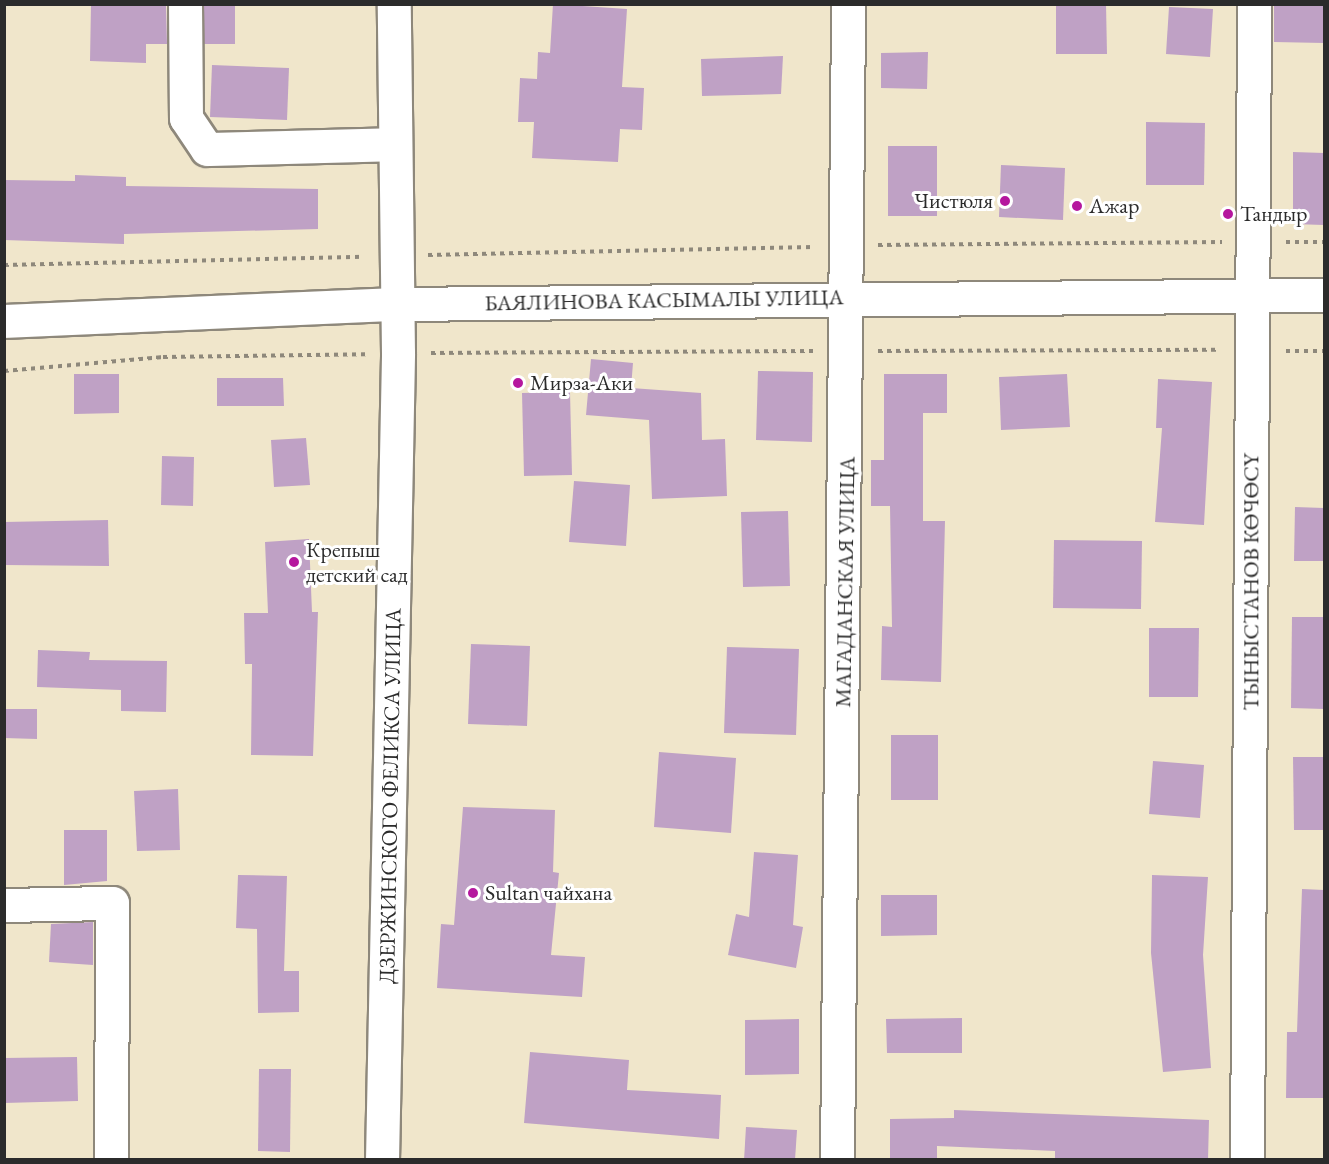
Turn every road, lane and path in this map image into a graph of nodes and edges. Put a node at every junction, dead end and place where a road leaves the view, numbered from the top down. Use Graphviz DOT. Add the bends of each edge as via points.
graph roads {
  1 [pos="185,4"];
  2 [pos="394,4"];
  3 [pos="848,4"];
  4 [pos="1254,4"];
  5 [pos="393,144"];
  6 [pos="1252,242"];
  7 [pos="1324,242"];
  8 [pos="850,246"];
  9 [pos="395,256"];
  10 [pos="4,265"];
  11 [pos="1252,295"];
  12 [pos="1324,295"];
  13 [pos="849,298"];
  14 [pos="397,304"];
  15 [pos="4,321"];
  16 [pos="1253,350"];
  17 [pos="848,351"];
  18 [pos="1324,351"];
  19 [pos="398,353"];
  20 [pos="4,371"];
  21 [pos="4,905"];
  22 [pos="111,1160"];
  23 [pos="382,1160"];
  24 [pos="837,1160"];
  25 [pos="1247,1160"];
  1 -- 5 [label="street" via="186,118 207,149"];
  2 -- 5 [label="street, ДЗЕРЖИНСКОГО ФЕЛИКСА УЛИЦА"];
  3 -- 8 [label="street, МАГАДАНСКАЯ УЛИЦА"];
  4 -- 6 [label="street, ТЫНЫСТАНОВ КӨЧӨСҮ"];
  5 -- 9 [label="street, ДЗЕРЖИНСКОГО ФЕЛИКСА УЛИЦА"];
  6 -- 7 [label="path"];
  6 -- 8 [label="path"];
  6 -- 11 [label="street, ТЫНЫСТАНОВ КӨЧӨСҮ"];
  8 -- 9 [label="path"];
  8 -- 13 [label="street, МАГАДАНСКАЯ УЛИЦА"];
  9 -- 10 [label="path"];
  9 -- 14 [label="street, ДЗЕРЖИНСКОГО ФЕЛИКСА УЛИЦА"];
  11 -- 12 [label="street, БАЯЛИНОВА КАСЫМАЛЫ УЛИЦА"];
  11 -- 13 [label="street, БАЯЛИНОВА КАСЫМАЛЫ УЛИЦА"];
  11 -- 16 [label="street, ТЫНЫСТАНОВ КӨЧӨСҮ"];
  13 -- 14 [label="street, БАЯЛИНОВА КАСЫМАЛЫ УЛИЦА"];
  13 -- 17 [label="street, МАГАДАНСКАЯ УЛИЦА"];
  14 -- 15 [label="street, БАЯЛИНОВА КАСЫМАЛЫ УЛИЦА"];
  14 -- 19 [label="street, ДЗЕРЖИНСКОГО ФЕЛИКСА УЛИЦА"];
  16 -- 17 [label="path"];
  16 -- 18 [label="path"];
  16 -- 25 [label="street, ТЫНЫСТАНОВ КӨЧӨСҮ"];
  17 -- 19 [label="path"];
  17 -- 24 [label="street, МАГАДАНСКАЯ УЛИЦА"];
  19 -- 20 [label="path" via="163,357"];
  19 -- 23 [label="street, ДЗЕРЖИНСКОГО ФЕЛИКСА УЛИЦА"];
  21 -- 22 [label="street" via="112,903"];
}
